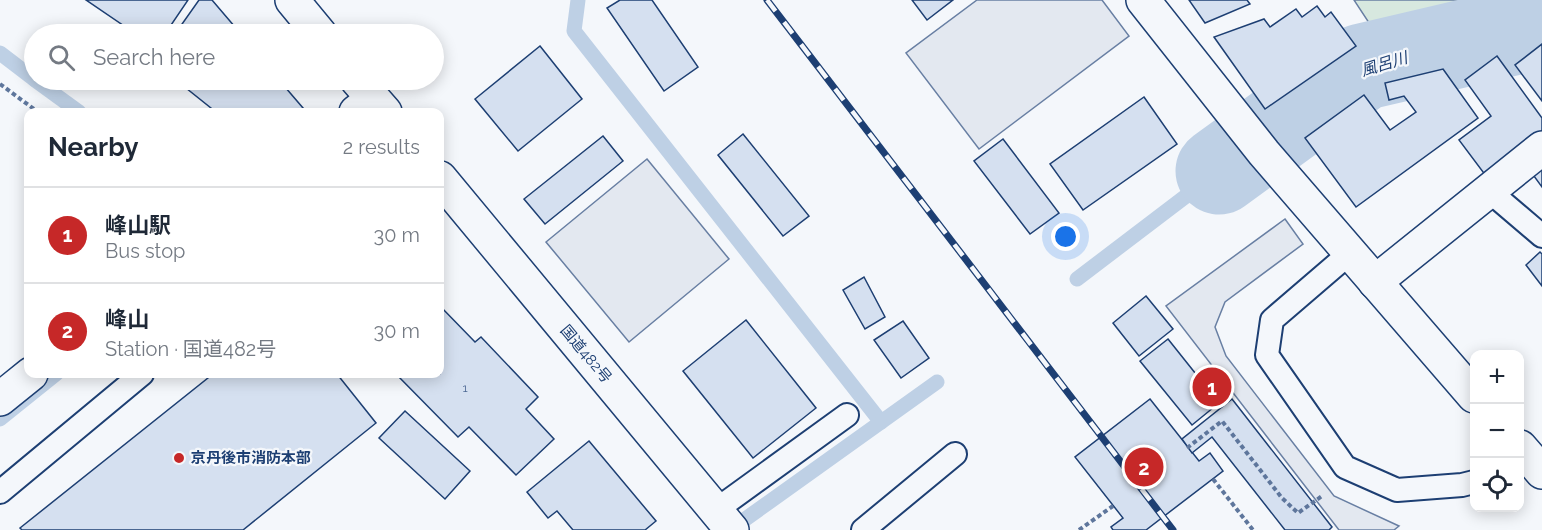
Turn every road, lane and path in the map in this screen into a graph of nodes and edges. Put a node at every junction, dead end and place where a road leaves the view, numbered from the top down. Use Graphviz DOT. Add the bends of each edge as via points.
graph roads {
  1 [pos="292,0"];
  2 [pos="1143,0"];
  3 [pos="312,24"];
  4 [pos="0,84"];
  5 [pos="33,108"];
  6 [pos="1542,147"];
  7 [pos="444,183"];
  8 [pos="1488,190"];
  9 [pos="1542,236"];
  10 [pos="1350,254"];
  11 [pos="1375,282"];
  12 [pos="26,378"];
  13 [pos="137,378"];
  14 [pos="1470,391"];
  15 [pos="0,399"];
  16 [pos="847,415"];
  17 [pos="1187,448"];
  18 [pos="955,454"];
  19 [pos="1213,479"];
  20 [pos="1470,483"];
  21 [pos="0,492"];
  22 [pos="1325,494"];
  23 [pos="1113,506"];
  24 [pos="724,520"];
  25 [pos="863,530"];
  26 [pos="1079,530"];
  27 [pos="1253,530"];
  1 -- 3 [label="main road"];
  2 -- 10 [label="main road"];
  4 -- 5 [label="path"];
  6 -- 8 [label="main road"];
  7 -- 24 [label="main road, 国道482号"];
  8 -- 9 [label="lane"];
  8 -- 11 [label="main road"];
  10 -- 11 [label="main road"];
  10 -- 20 [label="lane" via="1272,320 1267,356 1345,467 1397,490"];
  11 -- 14 [label="main road"];
  12 -- 15 [label="main road"];
  13 -- 21 [label="lane"];
  16 -- 24 [label="lane"];
  17 -- 22 [label="path" via="1222,421 1298,513"];
  18 -- 25 [label="lane"];
  19 -- 27 [label="path"];
  23 -- 26 [label="path"];
}
